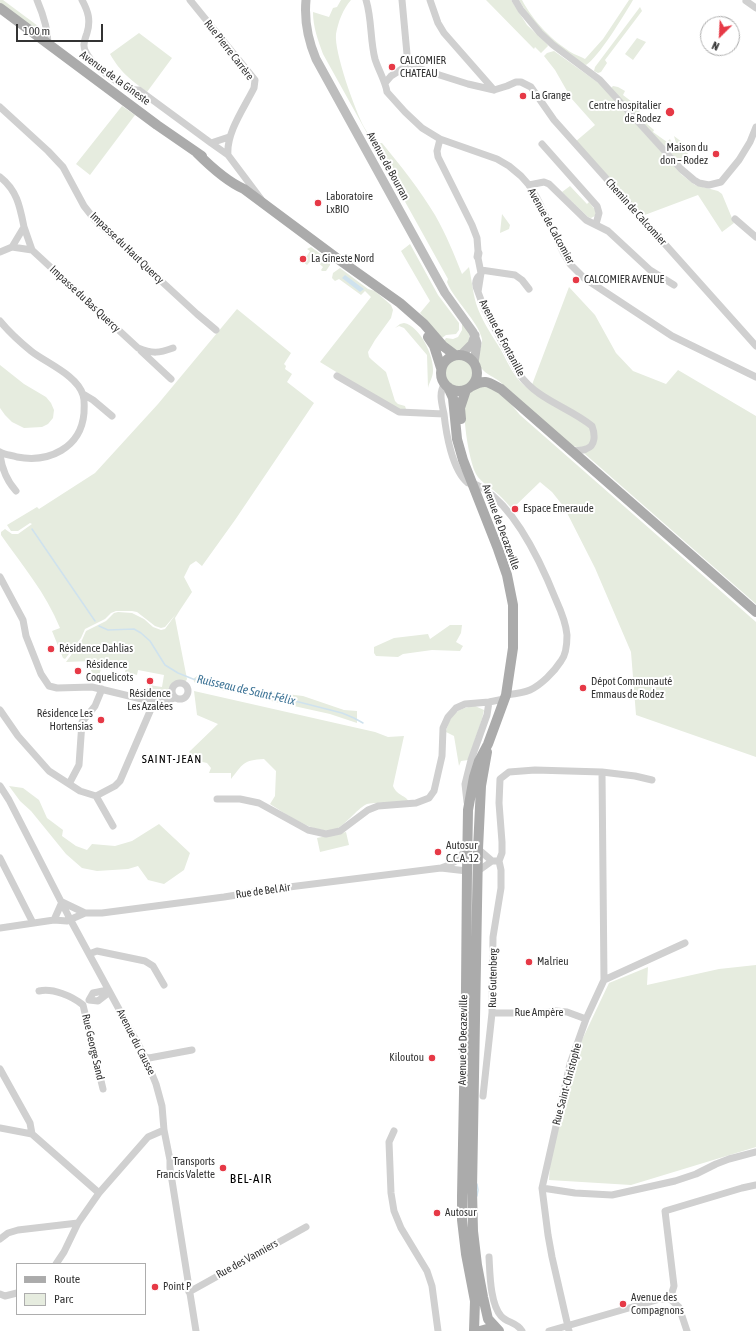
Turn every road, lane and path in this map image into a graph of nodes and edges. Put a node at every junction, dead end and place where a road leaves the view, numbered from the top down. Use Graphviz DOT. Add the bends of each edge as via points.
graph roads {
  1 [pos="37,0"];
  2 [pos="82,0"];
  3 [pos="190,0"];
  4 [pos="306,0"];
  5 [pos="366,0"];
  6 [pos="402,0"];
  7 [pos="430,0"];
  8 [pos="516,0"];
  9 [pos="746,1"];
  10 [pos="0,8"];
  11 [pos="756,8"];
  12 [pos="48,44"];
  13 [pos="94,64"];
  14 [pos="408,65"];
  15 [pos="88,73"];
  16 [pos="384,83"];
  17 [pos="494,90"];
  18 [pos="0,107"];
  19 [pos="756,127"];
  20 [pos="229,137"];
  21 [pos="440,139"];
  22 [pos="211,143"];
  23 [pos="542,144"];
  24 [pos="228,155"];
  25 [pos="0,177"];
  26 [pos="529,185"];
  27 [pos="266,205"];
  28 [pos="735,219"];
  29 [pos="596,224"];
  30 [pos="24,227"];
  31 [pos="756,237"];
  32 [pos="12,247"];
  33 [pos="32,250"];
  34 [pos="0,252"];
  35 [pos="481,272"];
  36 [pos="674,285"];
  37 [pos="529,290"];
  38 [pos="389,296"];
  39 [pos="0,321"];
  40 [pos="216,330"];
  41 [pos="475,335"];
  42 [pos="756,346"];
  43 [pos="138,348"];
  44 [pos="173,348"];
  45 [pos="458,355"];
  46 [pos="476,366"];
  47 [pos="441,368"];
  48 [pos="337,376"];
  49 [pos="756,377"];
  50 [pos="171,379"];
  51 [pos="446,386"];
  52 [pos="469,388"];
  53 [pos="501,389"];
  54 [pos="83,394"];
  55 [pos="444,414"];
  56 [pos="112,416"];
  57 [pos="572,451"];
  58 [pos="0,452"];
  59 [pos="0,455"];
  60 [pos="472,482"];
  61 [pos="16,491"];
  62 [pos="0,577"];
  63 [pos="756,612"];
  64 [pos="102,689"];
  65 [pos="505,697"];
  66 [pos="175,698"];
  67 [pos="154,702"];
  68 [pos="489,702"];
  69 [pos="0,710"];
  70 [pos="488,744"];
  71 [pos="602,772"];
  72 [pos="652,780"];
  73 [pos="68,784"];
  74 [pos="0,786"];
  75 [pos="96,796"];
  76 [pos="217,799"];
  77 [pos="468,810"];
  78 [pos="113,826"];
  79 [pos="467,847"];
  80 [pos="478,849"];
  81 [pos="0,858"];
  82 [pos="495,861"];
  83 [pos="441,868"];
  84 [pos="478,871"];
  85 [pos="467,872"];
  86 [pos="62,902"];
  87 [pos="85,912"];
  88 [pos="70,919"];
  89 [pos="54,920"];
  90 [pos="33,923"];
  91 [pos="0,928"];
  92 [pos="685,943"];
  93 [pos="89,954"];
  94 [pos="604,980"];
  95 [pos="164,985"];
  96 [pos="108,990"];
  97 [pos="38,991"];
  98 [pos="86,1002"];
  99 [pos="492,1013"];
  100 [pos="586,1019"];
  101 [pos="192,1050"];
  102 [pos="146,1057"];
  103 [pos="0,1069"];
  104 [pos="103,1090"];
  105 [pos="483,1096"];
  106 [pos="0,1128"];
  107 [pos="164,1130"];
  108 [pos="394,1131"];
  109 [pos="32,1134"];
  110 [pos="756,1152"];
  111 [pos="756,1185"];
  112 [pos="542,1188"];
  113 [pos="99,1192"];
  114 [pos="78,1223"];
  115 [pos="306,1227"];
  116 [pos="0,1239"];
  117 [pos="488,1257"];
  118 [pos="57,1263"];
  119 [pos="189,1292"];
  120 [pos="16,1293"];
  121 [pos="0,1294"];
  122 [pos="670,1299"];
  123 [pos="568,1328"];
  124 [pos="196,1331"];
  125 [pos="438,1331"];
  126 [pos="474,1331"];
  127 [pos="480,1331"];
  128 [pos="499,1331"];
  129 [pos="522,1331"];
  130 [pos="548,1331"];
  131 [pos="687,1331"];
  1 -- 12 [label="street" via="43,14"];
  2 -- 13 [label="street" via="89,16 84,45"];
  3 -- 20 [label="street, Rue Pierre Carrère" via="255,80 254,88"];
  4 -- 41 [label="main road, Avenue de Bourran" via="305,21 316,59 445,293"];
  5 -- 16 [label="street, Avenue de Calcomier" via="375,58"];
  6 -- 14 [label="street"];
  7 -- 17 [label="street" via="438,24 444,33"];
  8 -- 19 [label="street" via="540,33 600,80 694,180 709,185 721,182 739,160"];
  9 -- 11 [label="street"];
  10 -- 12 [label="main road, Avenue de la Gineste"];
  12 -- 15 [label="main road, Avenue de la Gineste"];
  13 -- 15 [label="street"];
  13 -- 22 [label="street" via="115,80 139,90"];
  14 -- 16 [label="street"];
  14 -- 17 [label="street"];
  15 -- 27 [label="main road, Avenue de la Gineste" via="197,153 222,175"];
  16 -- 21 [label="street, Avenue de Calcomier" via="387,92 410,118"];
  17 -- 42 [label="street, Chemin de Calcomier" via="516,82 531,87 563,130"];
  18 -- 40 [label="street, Impasse du Haut Quercy" via="63,167 84,206 95,220"];
  20 -- 22 [label="street"];
  20 -- 24 [label="street, Rue Pierre Carrère"];
  21 -- 26 [label="street, Avenue de Calcomier" via="497,159 509,166"];
  21 -- 35 [label="street, Avenue de Fontanille" via="438,157 477,238"];
  22 -- 24 [label="street"];
  23 -- 29 [label="street" via="597,206 599,213"];
  24 -- 27 [label="street"];
  25 -- 30 [label="street, Impasse du Bas Quercy" via="11,187 18,200"];
  26 -- 29 [label="street" via="544,182 550,184 586,220"];
  26 -- 49 [label="street, Avenue de Calcomier" via="564,254 584,278 672,336"];
  27 -- 38 [label="main road, Avenue de la Gineste"];
  28 -- 31 [label="street"];
  29 -- 36 [label="street" via="608,231 650,270"];
  30 -- 32 [label="street"];
  30 -- 33 [label="street, Impasse du Bas Quercy"];
  32 -- 33 [label="street"];
  32 -- 34 [label="street"];
  33 -- 43 [label="street, Impasse du Bas Quercy"];
  35 -- 37 [label="street" via="515,275"];
  35 -- 57 [label="street, Avenue de Fontanille" via="476,286 484,308 522,377 538,394 592,426 595,437 592,446"];
  38 -- 45 [label="main road" via="416,317 443,346"];
  38 -- 47 [label="main road" via="431,340"];
  39 -- 54 [label="street" via="31,351 65,373"];
  41 -- 45 [label="main road" via="472,344"];
  41 -- 46 [label="main road"];
  43 -- 44 [label="street, Impasse du Bas Quercy" via="150,353"];
  43 -- 50 [label="street, Impasse du Bas Quercy"];
  45 -- 46 [label="main road" via="469,358"];
  45 -- 47 [label="main road" via="446,360"];
  46 -- 52 [label="main road" via="477,378"];
  46 -- 53 [label="main road"];
  47 -- 51 [label="main road"];
  48 -- 55 [label="street" via="399,412"];
  51 -- 52 [label="main road" via="457,391"];
  51 -- 55 [label="street" via="442,387 441,395"];
  51 -- 60 [label="main road, Avenue de Decazeville" via="454,407 457,439"];
  52 -- 53 [label="main road" via="481,382 488,382"];
  52 -- 60 [label="main road, Avenue de Decazeville" via="460,408"];
  53 -- 57 [label="main road"];
  54 -- 56 [label="street"];
  54 -- 58 [label="street" via="84,417 80,430 65,448 42,458 25,458"];
  55 -- 60 [label="street" via="453,458 463,479 468,483"];
  57 -- 63 [label="main road"];
  59 -- 61 [label="street" via="8,483"];
  60 -- 65 [label="main road, Avenue de Decazeville" via="505,568 513,605 513,648"];
  60 -- 65 [label="street" via="491,494 507,510 521,531 546,576 567,635 562,661 544,680 530,690"];
  62 -- 64 [label="street" via="23,620 26,636 41,674 49,686"];
  64 -- 67 [label="street"];
  64 -- 73 [label="street" via="95,706 82,722 80,765"];
  65 -- 68 [label="street"];
  65 -- 70 [label="main road, Avenue de Decazeville"];
  66 -- 67 [label="street"];
  67 -- 75 [label="street" via="120,781"];
  68 -- 76 [label="street" via="465,704 456,708 448,717 443,728 442,756 434,791 429,798 416,803 378,806 368,810 340,831 326,834 308,830 259,803 240,799"];
  68 -- 77 [label="street" via="465,784"];
  69 -- 73 [label="street" via="18,736 49,771"];
  70 -- 77 [label="main road, Avenue de Decazeville" via="474,777"];
  70 -- 80 [label="main road, Avenue de Decazeville" via="481,786"];
  71 -- 72 [label="street" via="628,774"];
  71 -- 82 [label="street, Rue Gutenberg" via="535,770 509,772 500,779 502,853"];
  71 -- 94 [label="street, Rue Saint-Christophe"];
  73 -- 75 [label="street"];
  74 -- 86 [label="street, Avenue du Causse"];
  75 -- 78 [label="street"];
  77 -- 79 [label="main road, Avenue de Decazeville"];
  79 -- 83 [label="street, Rue de Bel Air" via="456,862"];
  79 -- 85 [label="main road, Avenue de Decazeville"];
  80 -- 82 [label="street"];
  80 -- 84 [label="main road, Avenue de Decazeville"];
  81 -- 90 [label="street"];
  82 -- 84 [label="street"];
  82 -- 99 [label="street, Rue Gutenberg" via="502,870 494,937"];
  83 -- 85 [label="street, Rue de Bel Air"];
  83 -- 87 [label="street, Rue de Bel Air" via="102,913"];
  84 -- 128 [label="main road, Avenue de Decazeville" via="473,1230 488,1319"];
  85 -- 126 [label="main road, Avenue de Decazeville" via="462,1220 475,1301"];
  86 -- 87 [label="street, Rue de Bel Air"];
  86 -- 88 [label="street, Avenue du Causse"];
  86 -- 89 [label="street"];
  87 -- 88 [label="street, Rue de Bel Air"];
  88 -- 89 [label="street"];
  88 -- 93 [label="street, Avenue du Causse"];
  89 -- 90 [label="street"];
  90 -- 91 [label="street"];
  92 -- 94 [label="street"];
  93 -- 95 [label="street" via="97,951 145,961 153,966"];
  93 -- 96 [label="street, Avenue du Causse"];
  94 -- 100 [label="street, Rue Saint-Christophe"];
  96 -- 98 [label="street, Rue George Sand" via="93,993"];
  96 -- 102 [label="street, Avenue du Causse"];
  97 -- 98 [label="street, Rue George Sand" via="47,990"];
  98 -- 104 [label="street, Rue George Sand"];
  99 -- 100 [label="street, Rue Ampère" via="567,1012"];
  99 -- 105 [label="street, Rue Gutenberg"];
  100 -- 112 [label="street, Rue Saint-Christophe" via="570,1064"];
  101 -- 102 [label="street"];
  102 -- 107 [label="street, Avenue du Causse" via="162,1106"];
  103 -- 109 [label="street" via="30,1123"];
  106 -- 109 [label="street"];
  107 -- 113 [label="street" via="148,1138"];
  107 -- 119 [label="street, Avenue du Causse"];
  108 -- 125 [label="street" via="389,1142 394,1211 401,1228 427,1271 432,1286"];
  109 -- 113 [label="street"];
  110 -- 112 [label="street" via="729,1159 675,1181 612,1196"];
  111 -- 122 [label="street" via="665,1211 674,1286"];
  112 -- 123 [label="street, Rue Saint-Christophe" via="548,1235"];
  113 -- 114 [label="street"];
  114 -- 116 [label="street" via="18,1230"];
  114 -- 118 [label="street"];
  115 -- 119 [label="street, Rue des Vanniers"];
  117 -- 129 [label="street" via="495,1306 502,1317 520,1327"];
  119 -- 124 [label="street, Avenue du Causse"];
  120 -- 121 [label="street" via="5,1296"];
  122 -- 123 [label="street" via="660,1299"];
  122 -- 131 [label="street" via="679,1307"];
  123 -- 130 [label="street"];
  127 -- 128 [label="main road"];
}
